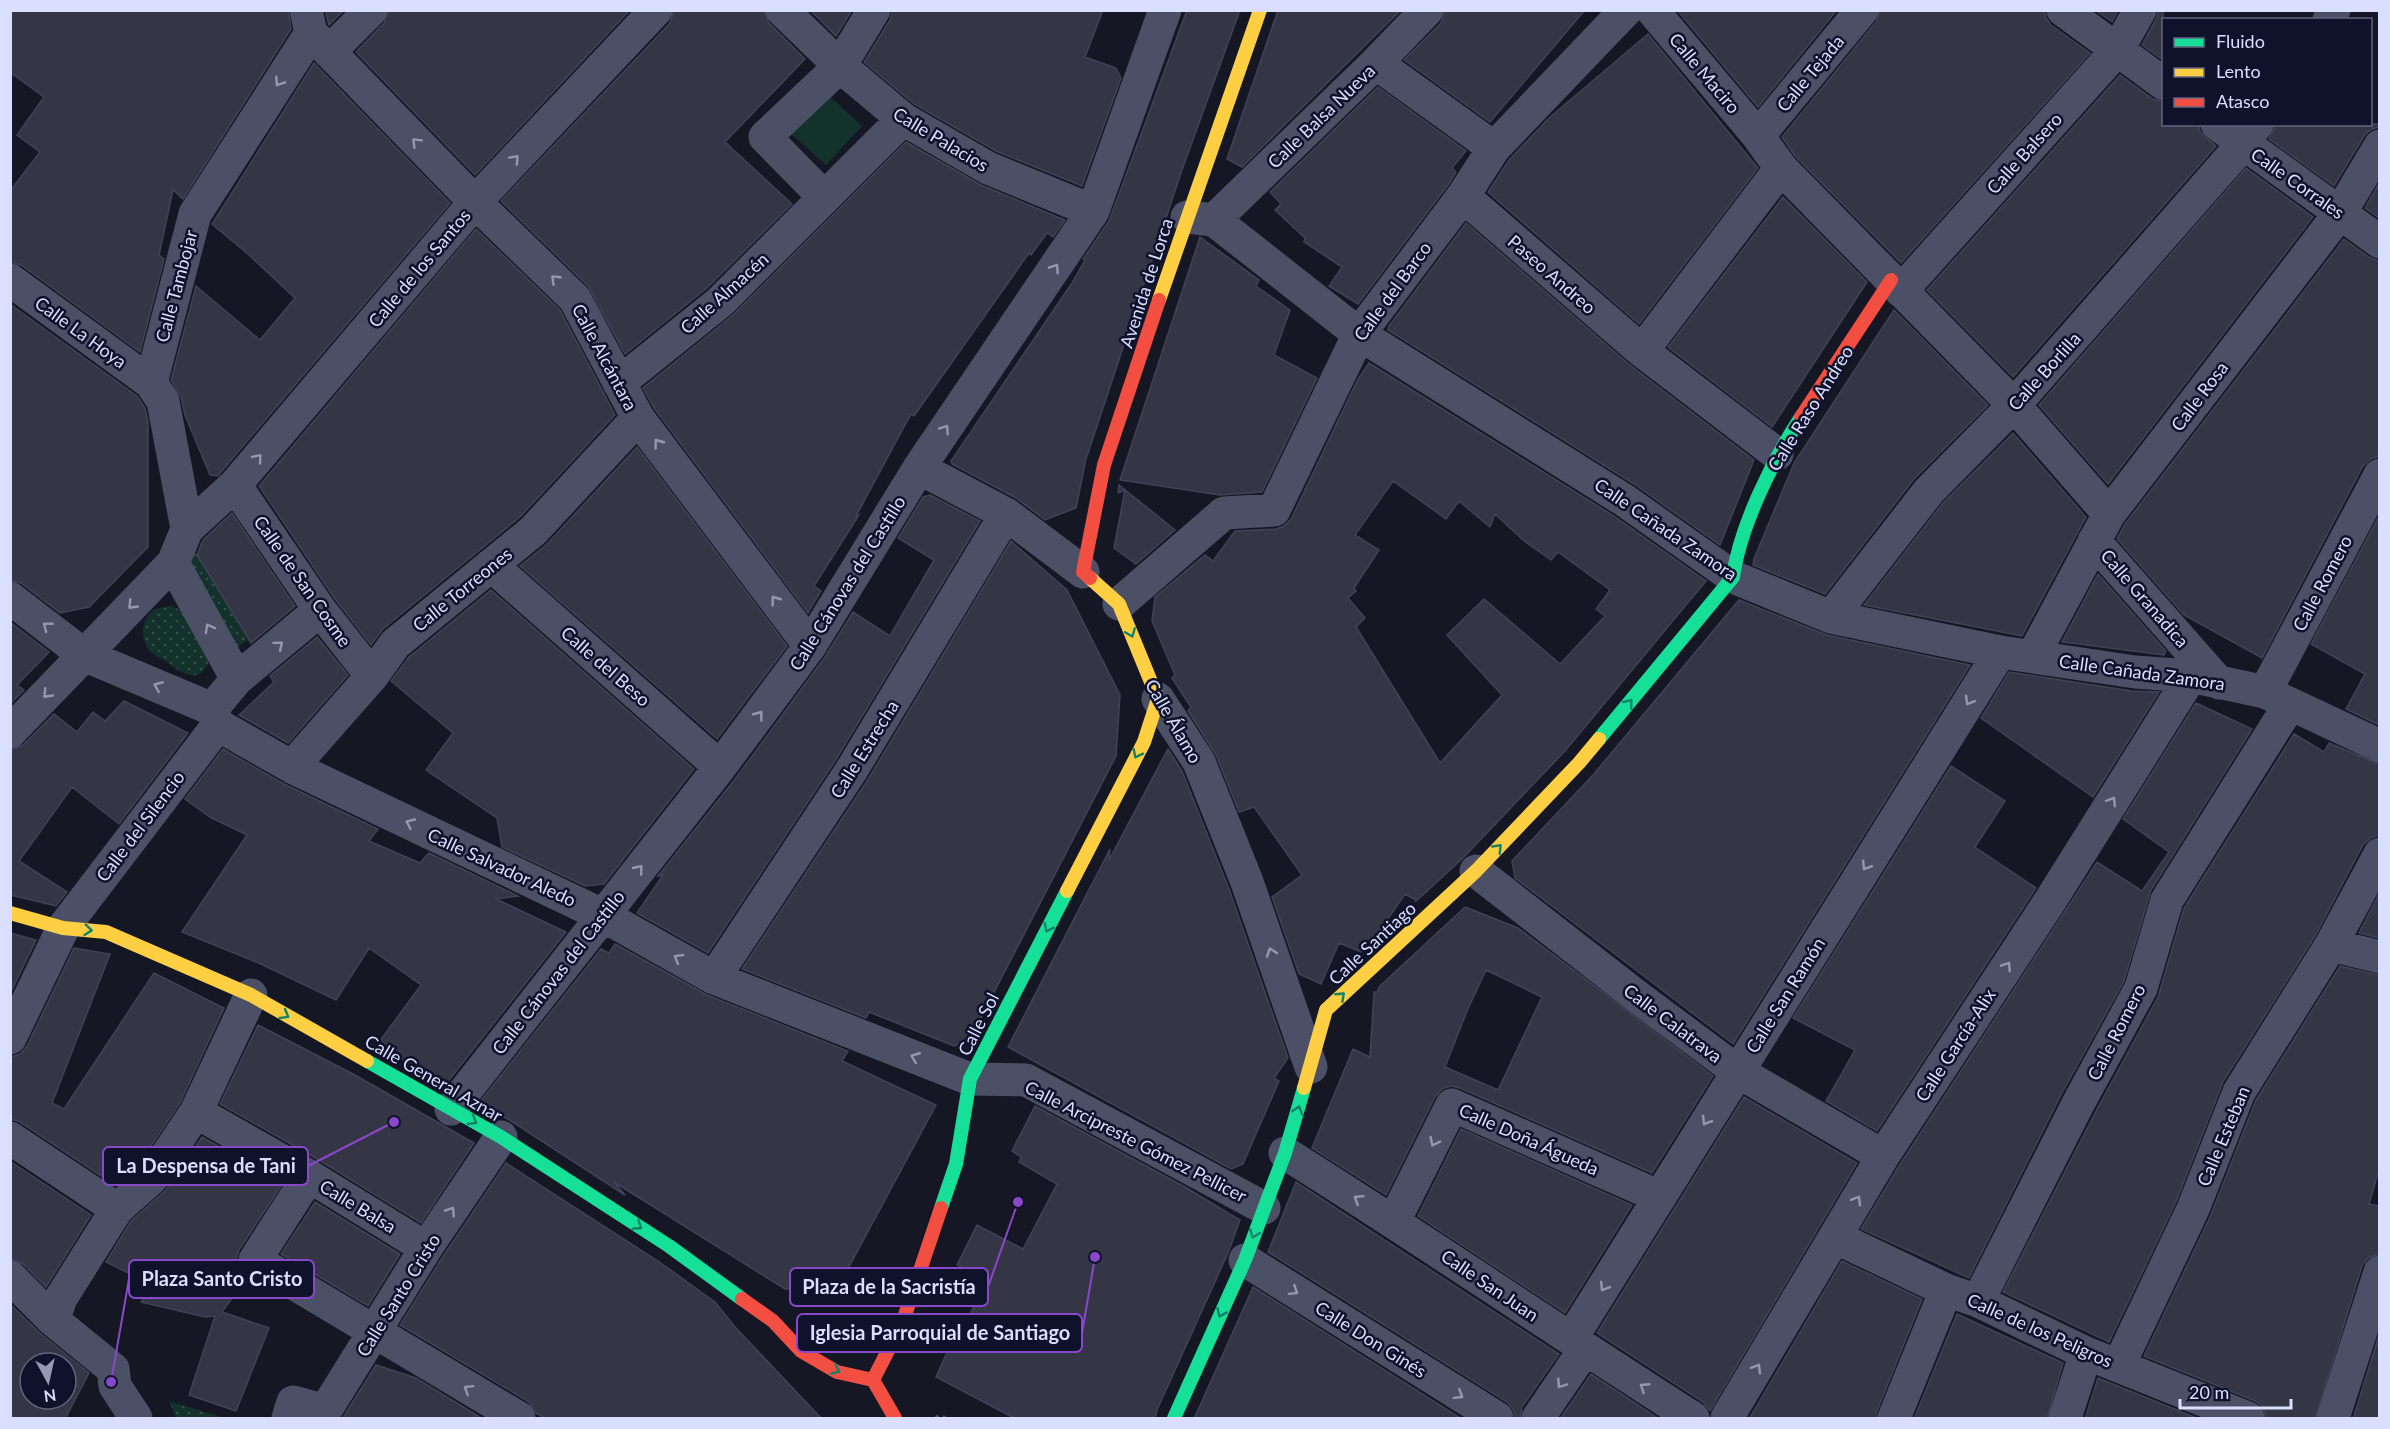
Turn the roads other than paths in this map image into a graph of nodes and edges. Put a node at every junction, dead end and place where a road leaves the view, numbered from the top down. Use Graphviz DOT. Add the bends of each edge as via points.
graph roads {
  1 [pos="371,10"];
  2 [pos="656,10"];
  3 [pos="782,10"];
  4 [pos="874,10"];
  5 [pos="1165,10"];
  6 [pos="1260,10"];
  7 [pos="1427,10"];
  8 [pos="1626,10"];
  9 [pos="1652,10"];
  10 [pos="1862,10"];
  11 [pos="2063,10"];
  12 [pos="2140,10"];
  13 [pos="315,32"];
  14 [pos="2118,49"];
  15 [pos="1376,63"];
  16 [pos="840,66"];
  17 [pos="2162,83"];
  18 [pos="903,119"];
  19 [pos="2224,126"];
  20 [pos="2250,134"];
  21 [pos="1758,136"];
  22 [pos="2379,146"];
  23 [pos="1494,148"];
  24 [pos="1781,168"];
  25 [pos="1463,196"];
  26 [pos="824,197"];
  27 [pos="475,202"];
  28 [pos="1093,211"];
  29 [pos="2340,213"];
  30 [pos="1201,219"];
  31 [pos="2379,242"];
  32 [pos="10,280"];
  33 [pos="1896,286"];
  34 [pos="1359,334"];
  35 [pos="1642,351"];
  36 [pos="619,382"];
  37 [pos="151,383"];
  38 [pos="2014,405"];
  39 [pos="638,417"];
  40 [pos="1777,454"];
  41 [pos="919,468"];
  42 [pos="2379,475"];
  43 [pos="236,485"];
  44 [pos="1006,514"];
  45 [pos="2102,528"];
  46 [pos="187,529"];
  47 [pos="173,563"];
  48 [pos="491,565"];
  49 [pos="1083,572"];
  50 [pos="1733,577"];
  51 [pos="10,598"];
  52 [pos="1119,604"];
  53 [pos="320,610"];
  54 [pos="1831,617"];
  55 [pos="810,646"];
  56 [pos="2000,651"];
  57 [pos="84,655"];
  58 [pos="2033,656"];
  59 [pos="372,676"];
  60 [pos="237,679"];
  61 [pos="2205,679"];
  62 [pos="2277,698"];
  63 [pos="1158,699"];
  64 [pos="215,717"];
  65 [pos="10,732"];
  66 [pos="2379,746"];
  67 [pos="292,767"];
  68 [pos="720,767"];
  69 [pos="2379,854"];
  70 [pos="1476,871"];
  71 [pos="10,913"];
  72 [pos="602,915"];
  73 [pos="63,928"];
  74 [pos="2331,945"];
  75 [pos="2379,957"];
  76 [pos="714,978"];
  77 [pos="251,995"];
  78 [pos="10,1038"];
  79 [pos="1311,1067"];
  80 [pos="1737,1071"];
  81 [pos="970,1079"];
  82 [pos="451,1108"];
  83 [pos="196,1112"];
  84 [pos="501,1137"];
  85 [pos="10,1138"];
  86 [pos="1285,1153"];
  87 [pos="1883,1156"];
  88 [pos="309,1176"];
  89 [pos="1660,1197"];
  90 [pos="1264,1208"];
  91 [pos="117,1209"];
  92 [pos="1394,1221"];
  93 [pos="1835,1237"];
  94 [pos="426,1248"];
  95 [pos="1245,1260"];
  96 [pos="2379,1272"];
  97 [pos="10,1277"];
  98 [pos="1946,1290"];
  99 [pos="1978,1301"];
  100 [pos="52,1320"];
  101 [pos="376,1331"];
  102 [pos="1578,1344"];
  103 [pos="2086,1353"];
  104 [pos="2119,1365"];
  105 [pos="873,1380"];
  106 [pos="136,1419"];
  107 [pos="288,1419"];
  108 [pos="519,1419"];
  109 [pos="895,1419"];
  110 [pos="1174,1419"];
  111 [pos="1497,1419"];
  112 [pos="1538,1419"];
  113 [pos="1693,1419"];
  114 [pos="1727,1419"];
  115 [pos="1894,1419"];
  116 [pos="2066,1419"];
  117 [pos="2248,1419"];
  118 [pos="2333,1419"];
  1 -- 13 [label="street, Calle Tambojar"];
  27 -- 2 [label="street, Calle de los Santos, one-way"];
  3 -- 16 [label="street, Calle Palacios"];
  4 -- 16 [label="street"];
  5 -- 28 [label="street, Calle Cánovas del Castillo"];
  6 -- 30 [label="street, Avenida de Lorca"];
  7 -- 15 [label="street, Calle Balsa Nueva"];
  8 -- 23 [label="street, Calle del Barco"];
  9 -- 21 [label="street, Calle Maciro"];
  10 -- 21 [label="street, Calle Tejada"];
  11 -- 14 [label="street"];
  12 -- 14 [label="street, Calle Balsero"];
  27 -- 13 [label="street, Calle Alcántara, one-way"];
  13 -- 37 [label="street, Calle Tambojar, one-way" via="195,214"];
  14 -- 17 [label="street"];
  14 -- 33 [label="street, Calle Balsero"];
  15 -- 23 [label="street"];
  15 -- 30 [label="street, Calle Balsa Nueva"];
  16 -- 18 [label="street, Calle Palacios"];
  16 -- 26 [label="street" via="765,138"];
  18 -- 26 [label="street, Calle Almacén"];
  18 -- 28 [label="street, Calle Palacios" via="988,168"];
  19 -- 20 [label="street, Calle Corrales"];
  20 -- 29 [label="street, Calle Corrales"];
  20 -- 38 [label="street, Calle Borlilla"];
  21 -- 24 [label="street"];
  22 -- 29 [label="street, Calle Rosa"];
  23 -- 25 [label="street, Calle del Barco"];
  24 -- 33 [label="street"];
  24 -- 35 [label="street"];
  25 -- 34 [label="street, Calle del Barco"];
  25 -- 35 [label="street, Paseo Andreo"];
  26 -- 36 [label="street, Calle Almacén" via="720,302"];
  36 -- 27 [label="street, Calle Alcántara, one-way" via="575,299"];
  43 -- 27 [label="street, Calle de los Santos, one-way"];
  41 -- 28 [label="street, Calle Cánovas del Castillo, one-way"];
  29 -- 31 [label="street, Calle Corrales"];
  29 -- 45 [label="street, Calle Rosa"];
  30 -- 34 [label="street, Calle Cañada Zamora"];
  30 -- 49 [label="street, Avenida de Lorca" via="1104,465"];
  32 -- 37 [label="street, Calle La Hoya"];
  33 -- 38 [label="street, Calle Granadica"];
  33 -- 40 [label="street, Calle Raso Andreo"];
  34 -- 50 [label="street, Calle Cañada Zamora" via="1624,500"];
  34 -- 52 [label="street, Calle del Barco" via="1274,510 1224,513"];
  35 -- 40 [label="street, Paseo Andreo"];
  36 -- 39 [label="street, Calle Alcántara"];
  37 -- 46 [label="street" via="163,402"];
  38 -- 45 [label="street, Calle Granadica"];
  38 -- 54 [label="street, Calle Borlilla" via="1929,491"];
  39 -- 48 [label="street, Calle Torreones" via="533,531"];
  55 -- 39 [label="street, Calle Alcántara, one-way"];
  40 -- 50 [label="street, Calle Raso Andreo" via="1736,555"];
  41 -- 44 [label="street, Calle Álamo"];
  41 -- 55 [label="street, Calle Cánovas del Castillo"];
  42 -- 62 [label="street, Calle Romero"];
  43 -- 46 [label="street, Calle de los Santos"];
  43 -- 53 [label="street, Calle de San Cosme"];
  44 -- 49 [label="street, Calle Álamo"];
  44 -- 76 [label="street, Calle Estrecha" via="851,771"];
  45 -- 58 [label="street, Calle Rosa"];
  45 -- 61 [label="street, Calle Granadica"];
  46 -- 47 [label="street"];
  47 -- 57 [label="street, one-way"];
  60 -- 47 [label="street, one-way"];
  48 -- 59 [label="street, Calle Torreones" via="395,644"];
  48 -- 68 [label="street, Calle del Beso"];
  49 -- 52 [label="street, Calle Álamo"];
  50 -- 54 [label="street, Calle Cañada Zamora"];
  70 -- 50 [label="street, Calle Santiago, one-way" via="1579,763"];
  57 -- 51 [label="street, Calle Salvador Aledo, one-way"];
  52 -- 63 [label="street, Calle Álamo, one-way"];
  53 -- 59 [label="street, Calle de San Cosme"];
  60 -- 53 [label="street, Calle del Silencio, one-way"];
  54 -- 56 [label="street, Calle Cañada Zamora"];
  68 -- 55 [label="street, Calle Cánovas del Castillo, one-way"];
  56 -- 58 [label="street, Calle Cañada Zamora"];
  56 -- 80 [label="street, Calle San Ramón, one-way"];
  64 -- 57 [label="street, Calle Salvador Aledo, one-way"];
  57 -- 65 [label="street, one-way"];
  58 -- 61 [label="street, Calle Cañada Zamora"];
  59 -- 67 [label="street, Calle Torreones"];
  60 -- 64 [label="street, Calle del Silencio"];
  61 -- 62 [label="street, Calle Cañada Zamora"];
  87 -- 61 [label="street, Calle García-Alix, one-way" via="2050,901"];
  62 -- 66 [label="street, Calle Cañada Zamora"];
  62 -- 99 [label="street, Calle Romero" via="2167,900 2141,988"];
  79 -- 63 [label="street, Calle Álamo, one-way" via="1247,882 1199,762"];
  63 -- 81 [label="street, Calle Sol, one-way" via="1144,742"];
  64 -- 67 [label="street, Calle Salvador Aledo"];
  64 -- 73 [label="street, Calle del Silencio"];
  72 -- 67 [label="street, Calle Salvador Aledo, one-way"];
  72 -- 68 [label="street, Calle Cánovas del Castillo, one-way"];
  69 -- 74 [label="street, Calle Esteban"];
  79 -- 70 [label="street, Calle Santiago, one-way" via="1326,1010"];
  70 -- 80 [label="street, Calle Calatrava"];
  71 -- 73 [label="street, Calle General Aznar"];
  76 -- 72 [label="street, Calle Salvador Aledo, one-way"];
  72 -- 82 [label="street, Calle Cánovas del Castillo"];
  73 -- 77 [label="street, Calle General Aznar, one-way" via="106,932"];
  73 -- 78 [label="street, Calle del Silencio"];
  74 -- 75 [label="street"];
  74 -- 104 [label="street, Calle Esteban" via="2239,1092 2193,1209"];
  81 -- 76 [label="street, Calle Salvador Aledo, one-way"];
  77 -- 82 [label="street, Calle General Aznar, one-way"];
  77 -- 83 [label="street"];
  86 -- 79 [label="street, Calle Santiago, one-way"];
  80 -- 87 [label="street, Calle Calatrava"];
  80 -- 89 [label="street, Calle San Ramón, one-way"];
  81 -- 90 [label="street, Calle Arcipreste Gómez Pellicer" via="1026,1080"];
  81 -- 105 [label="street, Calle Sol" via="956,1164 903,1321"];
  82 -- 84 [label="street, Calle General Aznar, one-way"];
  83 -- 88 [label="street, Calle Balsa"];
  83 -- 91 [label="street" via="151,1179"];
  94 -- 84 [label="street, Calle Santo Cristo, one-way"];
  84 -- 105 [label="street, Calle General Aznar, one-way" via="669,1246 773,1321 801,1351 837,1372"];
  85 -- 91 [label="street"];
  86 -- 90 [label="street, Calle Santiago"];
  92 -- 86 [label="street, Calle San Juan, one-way"];
  93 -- 87 [label="street, Calle García-Alix, one-way"];
  88 -- 94 [label="street, Calle Balsa"];
  88 -- 101 [label="street" via="255,1260"];
  89 -- 92 [label="street, Calle Doña Águeda, one-way" via="1452,1105"];
  89 -- 102 [label="street, Calle San Ramón, one-way"];
  90 -- 95 [label="street, Calle Santiago, one-way"];
  91 -- 100 [label="street" via="61,1298"];
  92 -- 102 [label="street, Calle San Juan"];
  93 -- 98 [label="street, Calle de los Peligros"];
  114 -- 93 [label="street, Calle García-Alix, one-way"];
  94 -- 101 [label="street, Calle Santo Cristo"];
  95 -- 110 [label="street, Calle Santiago, one-way"];
  95 -- 111 [label="street, Calle Don Ginés, one-way"];
  96 -- 118 [label="street"];
  97 -- 100 [label="street"];
  98 -- 99 [label="street, Calle de los Peligros"];
  98 -- 115 [label="street"];
  99 -- 103 [label="street, Calle de los Peligros"];
  100 -- 106 [label="street" via="113,1369 115,1386"];
  101 -- 107 [label="street, Calle Santo Cristo" via="326,1411 293,1402"];
  108 -- 101 [label="street, one-way"];
  102 -- 112 [label="street, Calle San Ramón, one-way"];
  113 -- 102 [label="street, Calle San Juan, one-way"];
  103 -- 104 [label="street, Calle de los Peligros"];
  103 -- 116 [label="street"];
  104 -- 117 [label="street, Calle de los Peligros"];
  105 -- 109 [label="street"];
}
